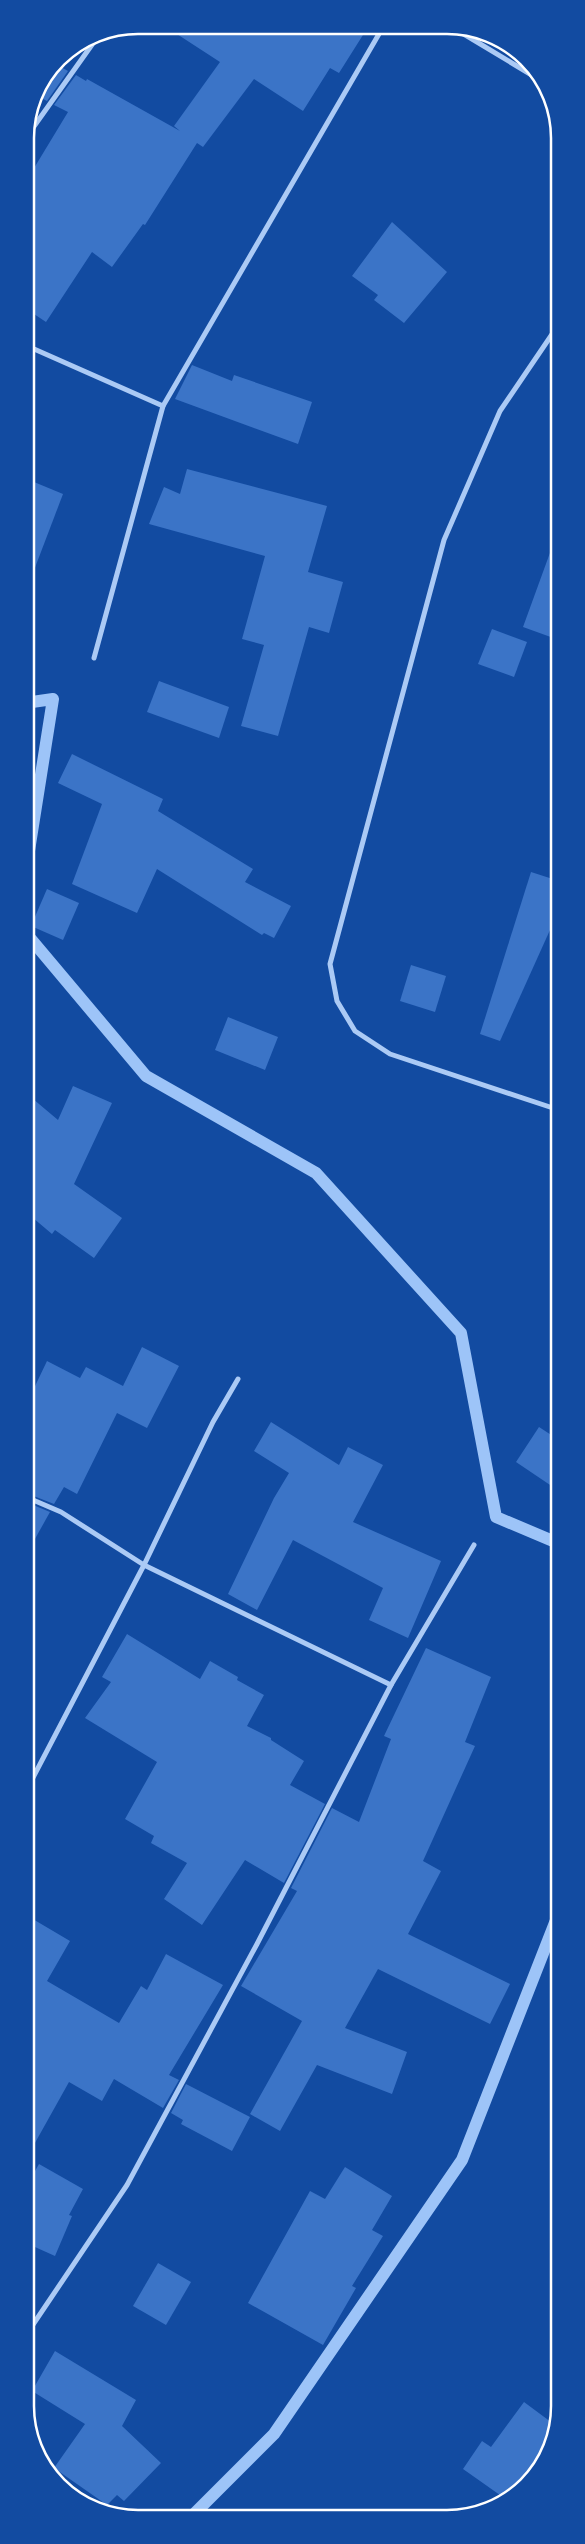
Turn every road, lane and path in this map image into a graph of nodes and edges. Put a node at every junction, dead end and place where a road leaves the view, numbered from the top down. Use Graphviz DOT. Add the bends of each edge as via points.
graph roads {
  1 [pos="378,34"];
  2 [pos="467,36"];
  3 [pos="93,43"];
  4 [pos="529,74"];
  5 [pos="35,125"];
  6 [pos="551,336"];
  7 [pos="34,349"];
  8 [pos="163,406"];
  9 [pos="94,658"];
  10 [pos="551,1107"];
  11 [pos="238,1379"];
  12 [pos="34,1500"];
  13 [pos="474,1545"];
  14 [pos="144,1565"];
  15 [pos="391,1685"];
  16 [pos="34,1776"];
  17 [pos="34,2322"];
  1 -- 8 [label="street"];
  2 -- 4 [label="street"];
  3 -- 5 [label="street"];
  6 -- 10 [label="street" via="500,411 444,540 330,964 337,1001 355,1031 390,1054"];
  7 -- 8 [label="street"];
  8 -- 9 [label="street"];
  11 -- 14 [label="street" via="213,1422"];
  12 -- 14 [label="street" via="62,1512"];
  13 -- 15 [label="street"];
  14 -- 15 [label="street"];
  14 -- 16 [label="street"];
  15 -- 17 [label="street" via="257,1944 127,2184"];
}
